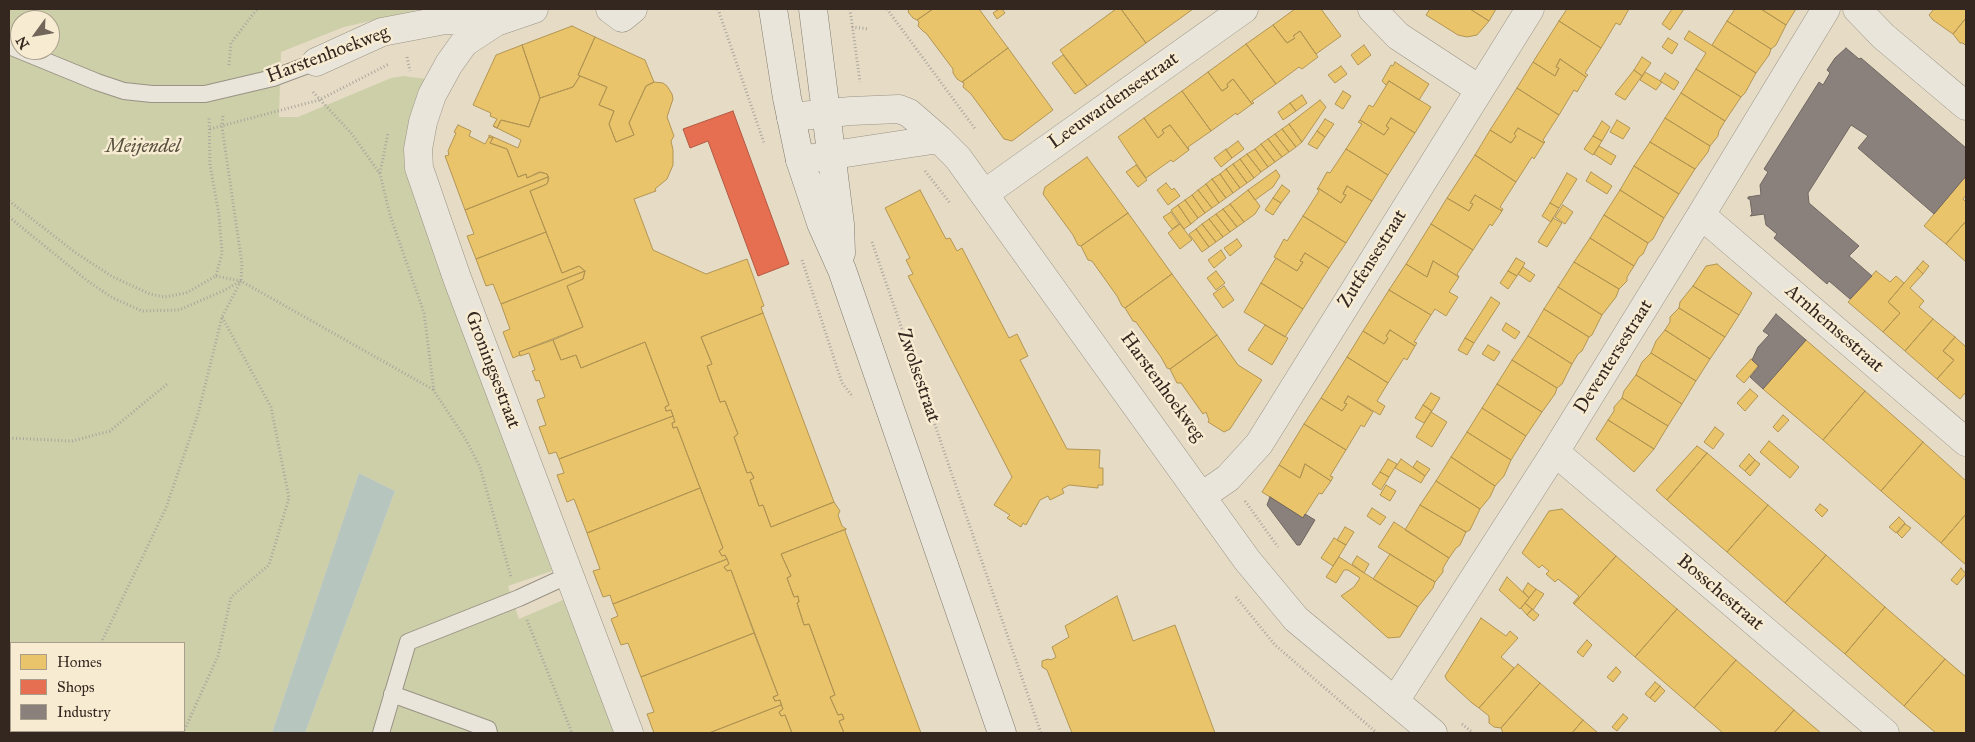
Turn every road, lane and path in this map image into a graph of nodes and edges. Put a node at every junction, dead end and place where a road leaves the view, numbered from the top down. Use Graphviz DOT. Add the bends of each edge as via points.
graph roads {
  1 [pos="534,9"];
  2 [pos="610,9"];
  3 [pos="633,9"];
  4 [pos="773,9"];
  5 [pos="813,9"];
  6 [pos="888,9"];
  7 [pos="1244,9"];
  8 [pos="1372,9"];
  9 [pos="1530,9"];
  10 [pos="1826,9"];
  11 [pos="1857,9"];
  12 [pos="255,10"];
  13 [pos="496,22"];
  14 [pos="852,26"];
  15 [pos="869,29"];
  16 [pos="9,46"];
  17 [pos="407,55"];
  18 [pos="316,62"];
  19 [pos="226,89"];
  20 [pos="1478,89"];
  21 [pos="311,90"];
  22 [pos="320,100"];
  23 [pos="1966,106"];
  24 [pos="827,113"];
  25 [pos="791,117"];
  26 [pos="222,127"];
  27 [pos="980,136"];
  28 [pos="939,139"];
  29 [pos="832,156"];
  30 [pos="800,160"];
  31 [pos="920,165"];
  32 [pos="984,194"];
  33 [pos="9,201"];
  34 [pos="953,207"];
  35 [pos="1701,215"];
  36 [pos="9,217"];
  37 [pos="871,236"];
  38 [pos="842,270"];
  39 [pos="216,276"];
  40 [pos="241,281"];
  41 [pos="222,317"];
  42 [pos="167,384"];
  43 [pos="434,390"];
  44 [pos="9,438"];
  45 [pos="1966,442"];
  46 [pos="1555,452"];
  47 [pos="1228,478"];
  48 [pos="1202,496"];
  49 [pos="1280,549"];
  50 [pos="569,575"];
  51 [pos="518,598"];
  52 [pos="101,642"];
  53 [pos="392,694"];
  54 [pos="1395,701"];
  55 [pos="1459,721"];
  56 [pos="185,729"];
  57 [pos="380,733"];
  58 [pos="489,733"];
  59 [pos="572,733"];
  60 [pos="629,733"];
  61 [pos="1002,733"];
  62 [pos="1041,733"];
  63 [pos="1433,733"];
  64 [pos="1473,733"];
  65 [pos="1885,733"];
  1 -- 13 [label="street, Harstenhoekweg"];
  2 -- 3 [label="street" via="622,18"];
  4 -- 25 [label="street, Zwolsestraat"];
  5 -- 24 [label="street, Zwolsestraat"];
  6 -- 27 [label="path"];
  7 -- 32 [label="street, Leeuwardensestraat"];
  8 -- 20 [label="street" via="1398,36"];
  9 -- 20 [label="street, Zutfensestraat"];
  10 -- 35 [label="street, Deventersestraat"];
  11 -- 23 [label="street" via="1883,36"];
  12 -- 19 [label="path" via="231,43"];
  13 -- 18 [label="street, Harstenhoekweg" via="444,20 382,32"];
  13 -- 50 [label="street, Groningsestraat" via="464,43 432,95 418,150 419,168"];
  14 -- 15 [label="path"];
  16 -- 19 [label="lane, Harstenhoekweg" via="124,91 205,94"];
  17 -- 22 [label="path"];
  18 -- 19 [label="lane, Harstenhoekweg" via="274,78"];
  19 -- 26 [label="path"];
  20 -- 47 [label="street, Zutfensestraat" via="1260,444"];
  21 -- 22 [label="path"];
  22 -- 26 [label="path"];
  22 -- 43 [label="path" via="352,134 380,174 390,215 424,313"];
  24 -- 25 [label="street, Harstenhoekweg"];
  24 -- 28 [label="street, Harstenhoekweg" via="899,109 909,113"];
  24 -- 29 [label="street, Zwolsestraat"];
  25 -- 30 [label="street, Zwolsestraat"];
  26 -- 39 [label="path" via="210,129 210,166 222,253"];
  26 -- 40 [label="path" via="242,264"];
  28 -- 29 [label="street"];
  28 -- 32 [label="street, Harstenhoekweg" via="958,158"];
  29 -- 30 [label="street"];
  29 -- 38 [label="street, Zwolsestraat"];
  30 -- 38 [label="street, Zwolsestraat" via="821,223"];
  31 -- 34 [label="path"];
  32 -- 48 [label="street, Harstenhoekweg"];
  33 -- 39 [label="path" via="76,253 113,277 150,294 176,296"];
  35 -- 45 [label="street, Arnhemsestraat"];
  35 -- 46 [label="street, Deventersestraat"];
  36 -- 40 [label="path" via="90,282 113,298 142,310 179,310"];
  37 -- 62 [label="path, Zwolsestraat"];
  38 -- 61 [label="street, Zwolsestraat"];
  39 -- 40 [label="path"];
  40 -- 41 [label="path"];
  40 -- 43 [label="path"];
  41 -- 52 [label="path" via="198,414 166,508"];
  41 -- 56 [label="path" via="271,407 289,498 268,565 231,597 218,656"];
  42 -- 44 [label="path" via="110,431 72,441"];
  43 -- 51 [label="path" via="480,467"];
  46 -- 54 [label="street, Deventersestraat"];
  46 -- 65 [label="street, Bosschestraat"];
  47 -- 48 [label="street, Zutfensestraat"];
  47 -- 49 [label="path"];
  48 -- 54 [label="street, Harstenhoekweg" via="1247,560 1296,619"];
  50 -- 51 [label="lane"];
  50 -- 60 [label="street, Groningsestraat"];
  51 -- 53 [label="lane" via="408,642"];
  51 -- 59 [label="path"];
  53 -- 57 [label="lane"];
  53 -- 58 [label="lane" via="488,729"];
  54 -- 63 [label="street, Harstenhoekweg"];
  55 -- 64 [label="path"];
}
